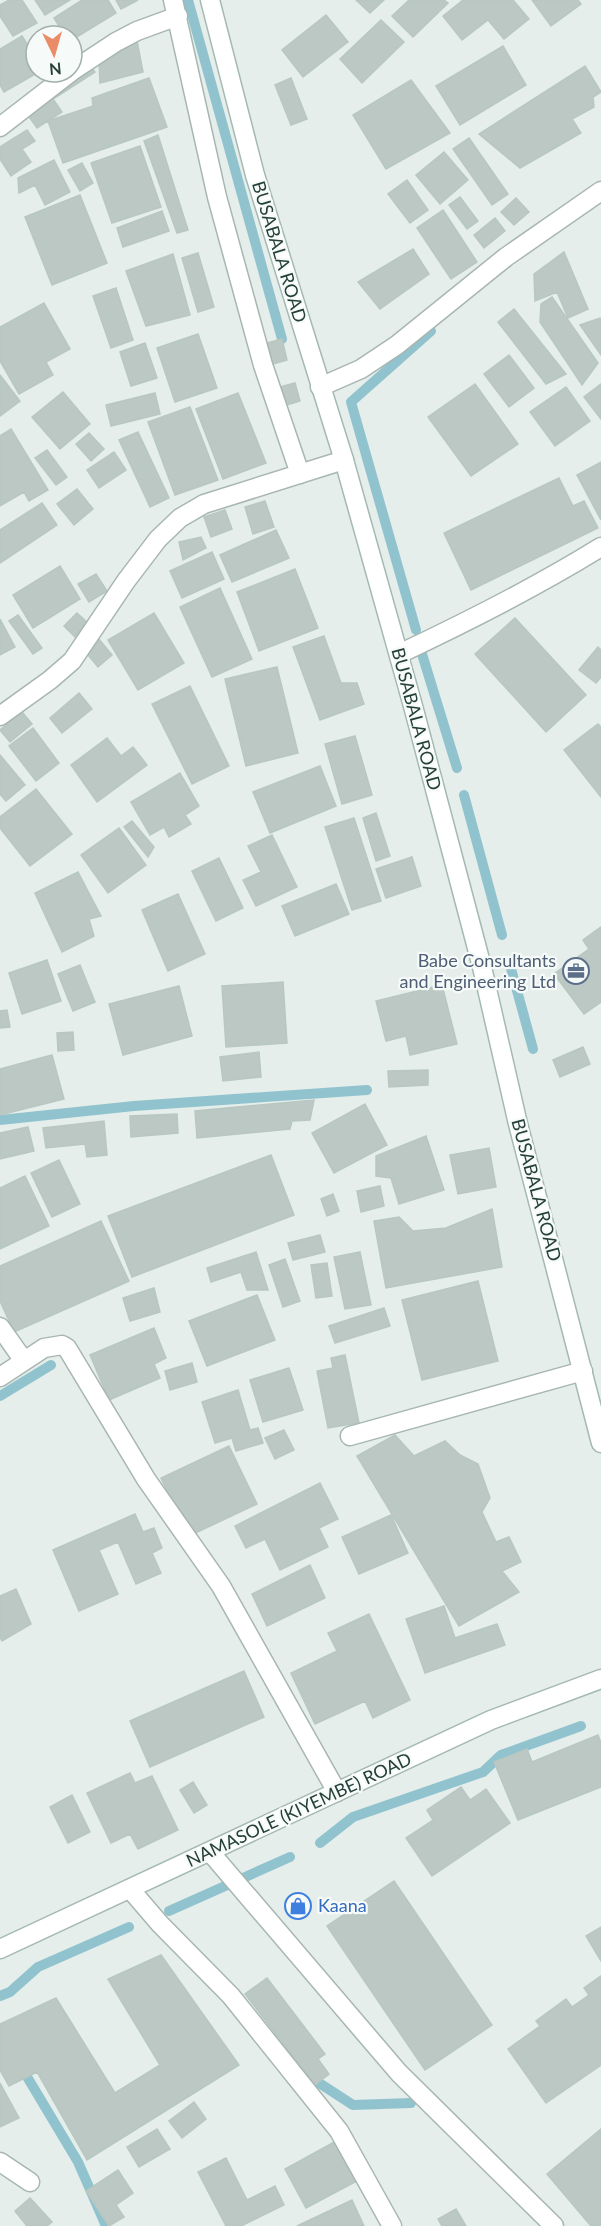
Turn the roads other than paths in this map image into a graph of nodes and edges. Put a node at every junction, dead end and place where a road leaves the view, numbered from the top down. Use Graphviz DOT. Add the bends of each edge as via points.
graph roads {
  1 [pos="210,0"];
  2 [pos="175,8"];
  3 [pos="84,63"];
  4 [pos="56,84"];
  5 [pos="0,127"];
  6 [pos="601,191"];
  7 [pos="320,387"];
  8 [pos="344,460"];
  9 [pos="300,474"];
  10 [pos="601,547"];
  11 [pos="399,654"];
  12 [pos="0,716"];
  13 [pos="0,1327"];
  14 [pos="24,1361"];
  15 [pos="583,1371"];
  16 [pos="0,1377"];
  17 [pos="350,1436"];
  18 [pos="601,1443"];
  19 [pos="601,1679"];
  20 [pos="337,1792"];
  21 [pos="210,1852"];
  22 [pos="130,1890"];
  23 [pos="0,1949"];
  24 [pos="0,2162"];
  25 [pos="30,2182"];
  26 [pos="392,2226"];
  27 [pos="554,2226"];
  1 -- 7 [label="street, BUSABALA ROAD" via="255,175"];
  2 -- 3 [label="street"];
  2 -- 9 [label="street" via="217,197 263,365"];
  4 -- 5 [label="street"];
  6 -- 7 [label="street" via="506,257 397,345 361,369"];
  7 -- 8 [label="street, BUSABALA ROAD"];
  8 -- 9 [label="street"];
  8 -- 11 [label="street, BUSABALA ROAD"];
  9 -- 12 [label="street" via="204,504 180,518 158,539 126,581 72,661"];
  10 -- 11 [label="street" via="491,610"];
  11 -- 15 [label="street, BUSABALA ROAD"];
  13 -- 14 [label="street"];
  14 -- 16 [label="street"];
  14 -- 20 [label="street" via="44,1348 67,1348 146,1479 221,1586"];
  15 -- 17 [label="street"];
  15 -- 18 [label="street, BUSABALA ROAD"];
  19 -- 20 [label="street, NAMASOLE (KIYEMBE) ROAD" via="491,1720"];
  20 -- 21 [label="street, NAMASOLE (KIYEMBE) ROAD"];
  21 -- 22 [label="street, NAMASOLE (KIYEMBE) ROAD"];
  21 -- 27 [label="street" via="399,2073"];
  22 -- 23 [label="street, NAMASOLE (KIYEMBE) ROAD"];
  22 -- 26 [label="street" via="231,1996 339,2131"];
  24 -- 25 [label="street"];
}
